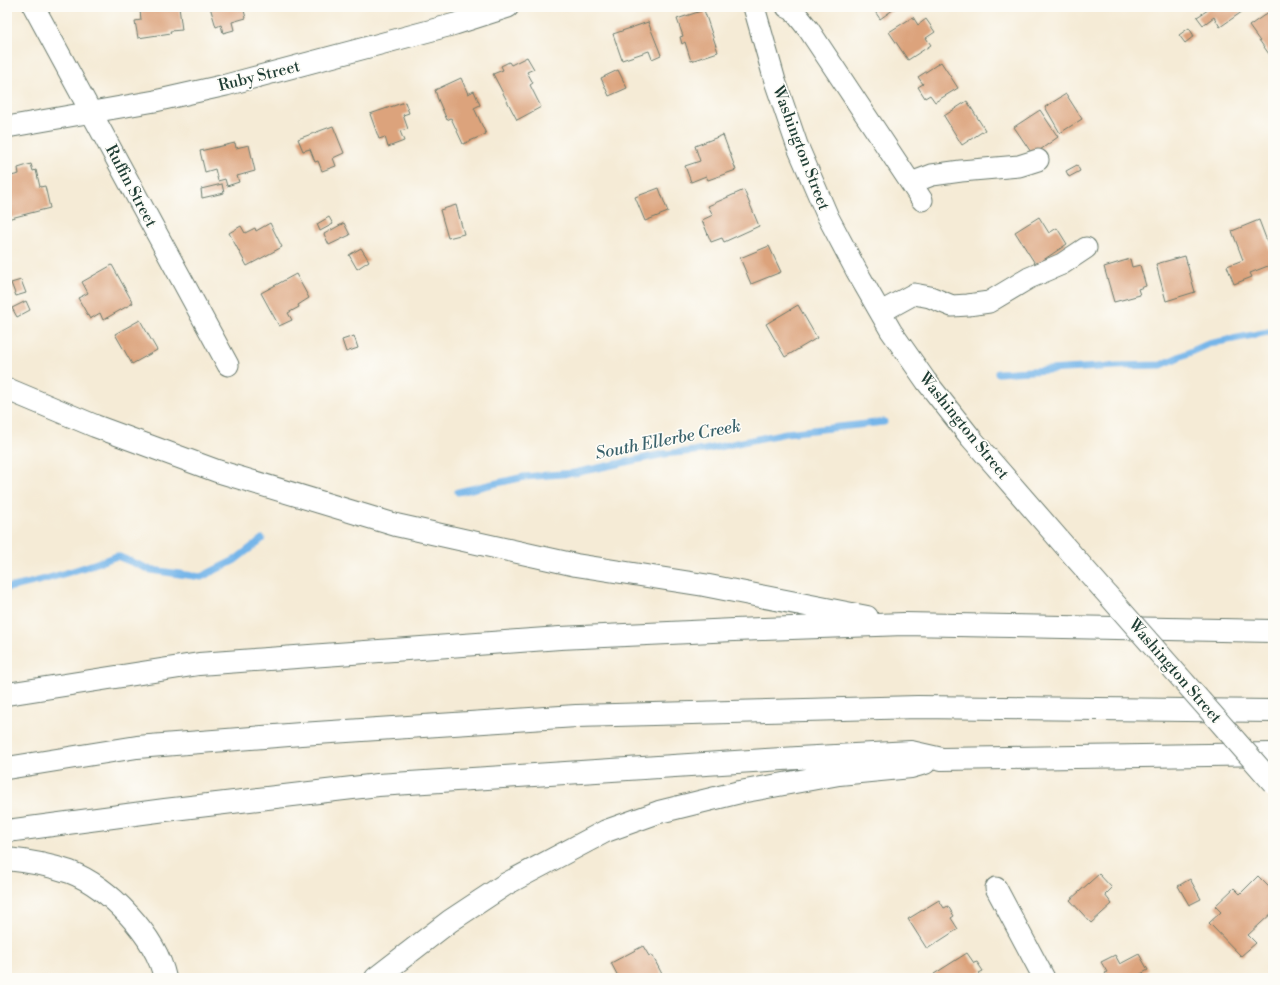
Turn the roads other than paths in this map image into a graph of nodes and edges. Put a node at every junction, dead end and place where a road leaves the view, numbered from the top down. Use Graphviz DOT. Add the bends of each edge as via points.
graph roads {
  1 [pos="34,7"];
  2 [pos="508,7"];
  3 [pos="754,7"];
  4 [pos="787,7"];
  5 [pos="91,112"];
  6 [pos="7,127"];
  7 [pos="1038,160"];
  8 [pos="911,183"];
  9 [pos="922,200"];
  10 [pos="1086,248"];
  11 [pos="880,312"];
  12 [pos="228,365"];
  13 [pos="7,389"];
  14 [pos="904,624"];
  15 [pos="1273,630"];
  16 [pos="7,694"];
  17 [pos="1273,711"];
  18 [pos="1273,754"];
  19 [pos="942,759"];
  20 [pos="7,768"];
  21 [pos="1273,783"];
  22 [pos="7,831"];
  23 [pos="7,859"];
  24 [pos="996,888"];
  25 [pos="165,978"];
  26 [pos="376,978"];
  27 [pos="1044,978"];
  1 -- 5 [label="street, Ruffin Street"];
  2 -- 5 [label="street, Ruby Street" via="455,24 261,76"];
  3 -- 11 [label="street, Washington Street" via="775,81 798,145 828,217"];
  4 -- 8 [label="street" via="793,10 809,30"];
  5 -- 6 [label="street, Ruby Street"];
  5 -- 12 [label="street, Ruffin Street"];
  7 -- 8 [label="street" via="1019,166 932,175"];
  8 -- 9 [label="street"];
  10 -- 11 [label="street" via="1062,264 1029,278 988,302 952,306 914,294"];
  11 -- 21 [label="street, Washington Street, bridge" via="926,381 971,438"];
  13 -- 14 [label="highway" via="95,426 217,471 396,525 576,565 704,585"];
  14 -- 15 [label="highway"];
  14 -- 16 [label="highway" via="560,638 199,664"];
  17 -- 20 [label="highway" via="918,707 576,716 137,747"];
  18 -- 19 [label="highway"];
  19 -- 22 [label="highway" via="911,752 378,785"];
  19 -- 26 [label="highway" via="911,767 839,774 740,792 659,812 606,831 506,884 450,921"];
  23 -- 25 [label="highway" via="30,861 70,872 107,895 142,931"];
  24 -- 27 [label="street"];
}
